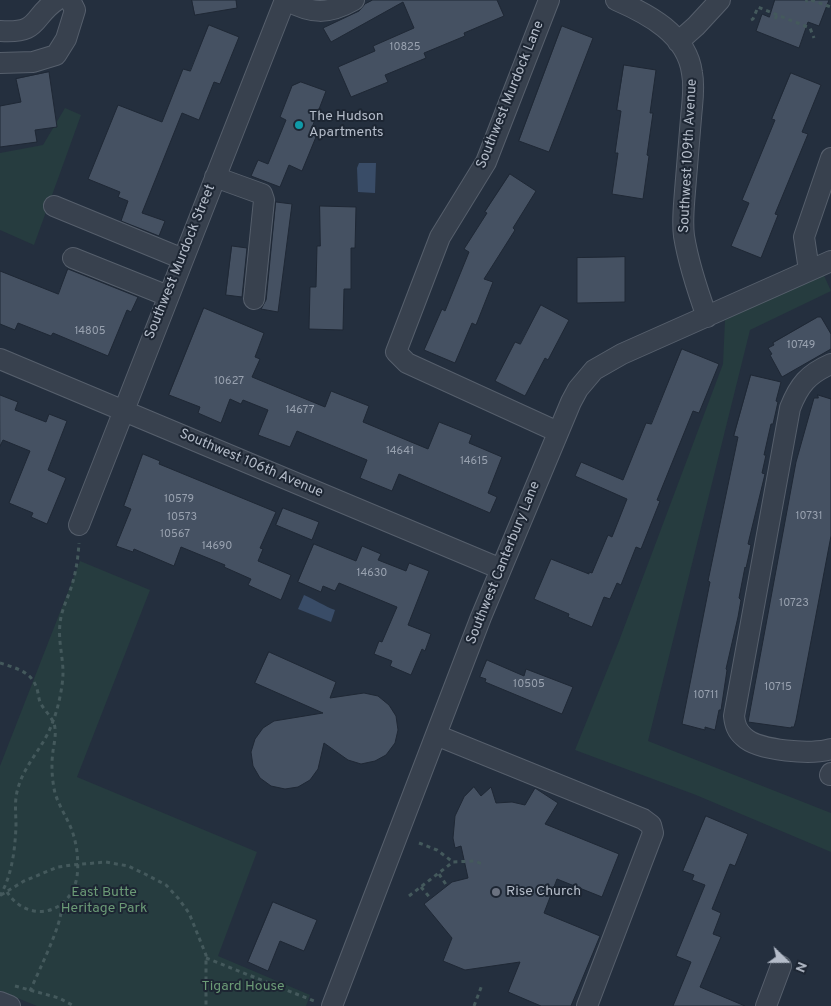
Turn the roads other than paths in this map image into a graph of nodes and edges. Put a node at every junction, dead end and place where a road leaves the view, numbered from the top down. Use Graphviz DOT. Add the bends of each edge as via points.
graph roads {
  1 [pos="57,0"];
  2 [pos="70,0"];
  3 [pos="285,0"];
  4 [pos="354,0"];
  5 [pos="548,0"];
  6 [pos="616,0"];
  7 [pos="720,0"];
  8 [pos="0,31"];
  9 [pos="22,31"];
  10 [pos="678,42"];
  11 [pos="0,63"];
  12 [pos="25,63"];
  13 [pos="831,158"];
  14 [pos="215,177"];
  15 [pos="54,206"];
  16 [pos="72,258"];
  17 [pos="182,259"];
  18 [pos="824,268"];
  19 [pos="168,296"];
  20 [pos="254,299"];
  21 [pos="707,316"];
  22 [pos="0,359"];
  23 [pos="831,364"];
  24 [pos="123,410"];
  25 [pos="558,432"];
  26 [pos="79,525"];
  27 [pos="501,569"];
  28 [pos="436,735"];
  29 [pos="831,749"];
  30 [pos="781,966"];
  31 [pos="0,1002"];
  32 [pos="326,1005"];
  33 [pos="10,1006"];
  34 [pos="587,1006"];
  35 [pos="766,1006"];
  1 -- 9 [label="street" via="34,24"];
  2 -- 12 [label="street" via="75,10 66,39 56,55"];
  3 -- 4 [label="street" via="300,8 322,11"];
  3 -- 14 [label="street, Southwest Murdock Street"];
  5 -- 25 [label="street, Southwest Murdock Lane" via="486,162 440,237 396,352 407,363"];
  6 -- 10 [label="street, Southwest 109th Avenue" via="658,21"];
  7 -- 10 [label="street"];
  8 -- 9 [label="street"];
  9 -- 12 [label="street" via="20,49"];
  10 -- 21 [label="street, Southwest 109th Avenue" via="692,72 693,95 684,236"];
  11 -- 12 [label="street"];
  13 -- 18 [label="street" via="804,238"];
  14 -- 17 [label="street, Southwest Murdock Street"];
  14 -- 20 [label="street" via="262,194 264,200"];
  15 -- 17 [label="street"];
  16 -- 19 [label="street"];
  17 -- 19 [label="street, Southwest Murdock Street"];
  18 -- 21 [label="street, Southwest Canterbury Lane"];
  19 -- 24 [label="street, Southwest Murdock Street"];
  21 -- 25 [label="street, Southwest Canterbury Lane" via="594,370 578,389"];
  22 -- 24 [label="street, Southwest 106th Avenue"];
  23 -- 29 [label="street" via="805,380 790,408 734,716 735,726 744,738 761,746 800,752"];
  24 -- 26 [label="street, Southwest Murdock Street"];
  24 -- 27 [label="street, Southwest 106th Avenue"];
  25 -- 27 [label="street, Southwest Canterbury Lane"];
  27 -- 28 [label="street, Southwest Canterbury Lane"];
  28 -- 32 [label="street, Southwest Canterbury Lane"];
  28 -- 34 [label="street" via="644,819 651,825 653,833"];
  30 -- 35 [label="street"];
  31 -- 33 [label="street"];
}
